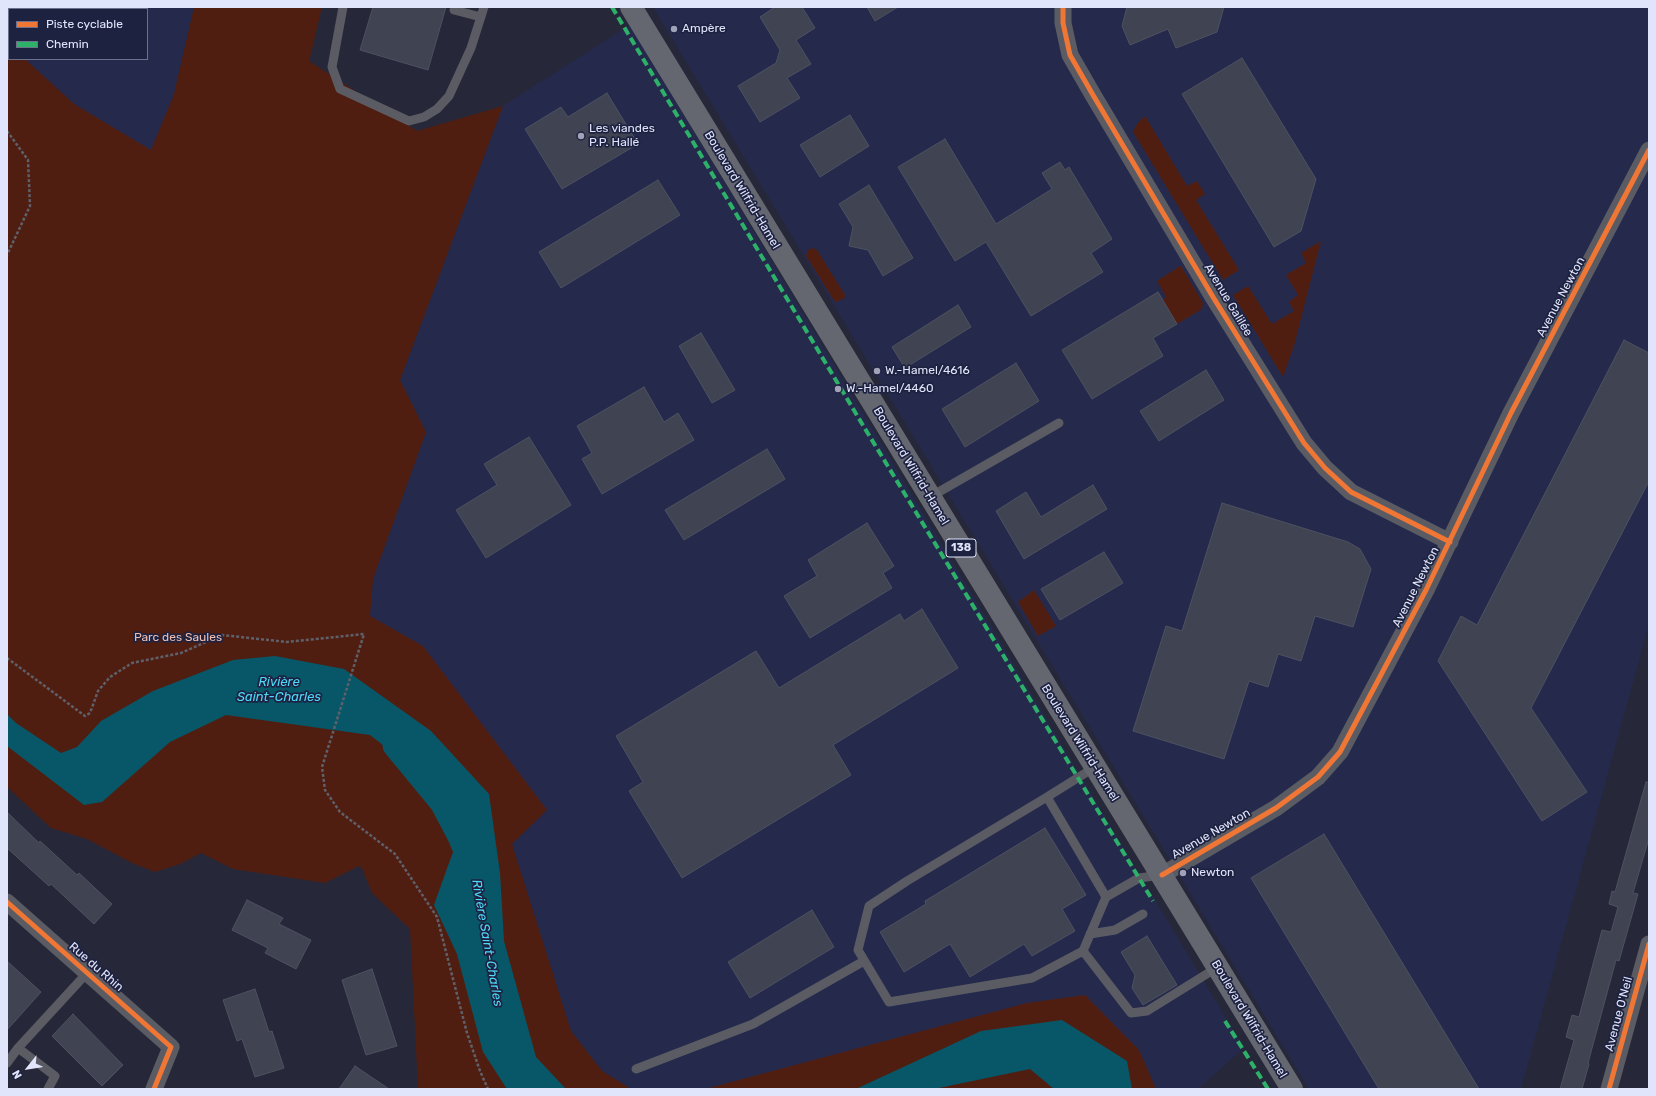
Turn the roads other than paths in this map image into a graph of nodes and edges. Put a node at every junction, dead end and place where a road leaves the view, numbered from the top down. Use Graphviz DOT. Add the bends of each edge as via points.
graph roads {
  1 [pos="343,7"];
  2 [pos="484,7"];
  3 [pos="631,7"];
  4 [pos="1063,7"];
  5 [pos="454,10"];
  6 [pos="480,17"];
  7 [pos="1649,150"];
  8 [pos="1059,423"];
  9 [pos="930,497"];
  10 [pos="1450,542"];
  11 [pos="1095,766"];
  12 [pos="1047,797"];
  13 [pos="1162,875"];
  14 [pos="1106,897"];
  15 [pos="7,902"];
  16 [pos="1143,914"];
  17 [pos="1090,934"];
  18 [pos="1649,944"];
  19 [pos="1083,952"];
  20 [pos="864,961"];
  21 [pos="1218,967"];
  22 [pos="87,973"];
  23 [pos="18,1048"];
  24 [pos="7,1063"];
  25 [pos="636,1069"];
  26 [pos="48,1089"];
  27 [pos="154,1089"];
  28 [pos="1292,1089"];
  29 [pos="1609,1089"];
  1 -- 6 [label="lane" via="332,67 340,89 409,121 424,117 437,109 449,96 471,48"];
  2 -- 6 [label="lane"];
  3 -- 9 [label="main road, Boulevard Wilfrid-Hamel / 138"];
  4 -- 10 [label="street, Avenue Galilée" via="1063,23 1070,55 1213,297 1304,443 1325,468 1351,492"];
  5 -- 6 [label="lane"];
  7 -- 10 [label="street, Avenue Newton" via="1511,413"];
  8 -- 9 [label="lane"];
  9 -- 11 [label="main road, Boulevard Wilfrid-Hamel / 138"];
  10 -- 13 [label="street, Avenue Newton" via="1340,752 1318,777 1276,808"];
  11 -- 12 [label="lane"];
  11 -- 13 [label="main road, Boulevard Wilfrid-Hamel / 138"];
  12 -- 14 [label="lane"];
  12 -- 20 [label="lane" via="869,906 858,950"];
  13 -- 14 [label="lane" via="1139,878"];
  13 -- 21 [label="main road, Boulevard Wilfrid-Hamel / 138"];
  14 -- 17 [label="lane"];
  15 -- 22 [label="street, Rue du Rhin"];
  16 -- 17 [label="lane" via="1115,930"];
  17 -- 19 [label="lane"];
  18 -- 29 [label="street, Avenue O'Neil"];
  19 -- 20 [label="lane" via="1032,978 889,1002"];
  19 -- 21 [label="lane" via="1131,1013 1147,1011"];
  20 -- 25 [label="lane" via="754,1024"];
  21 -- 28 [label="main road, Boulevard Wilfrid-Hamel / 138"];
  22 -- 23 [label="lane"];
  22 -- 27 [label="street, Rue du Rhin" via="171,1047"];
  23 -- 24 [label="lane"];
  23 -- 26 [label="lane" via="55,1076"];
}
